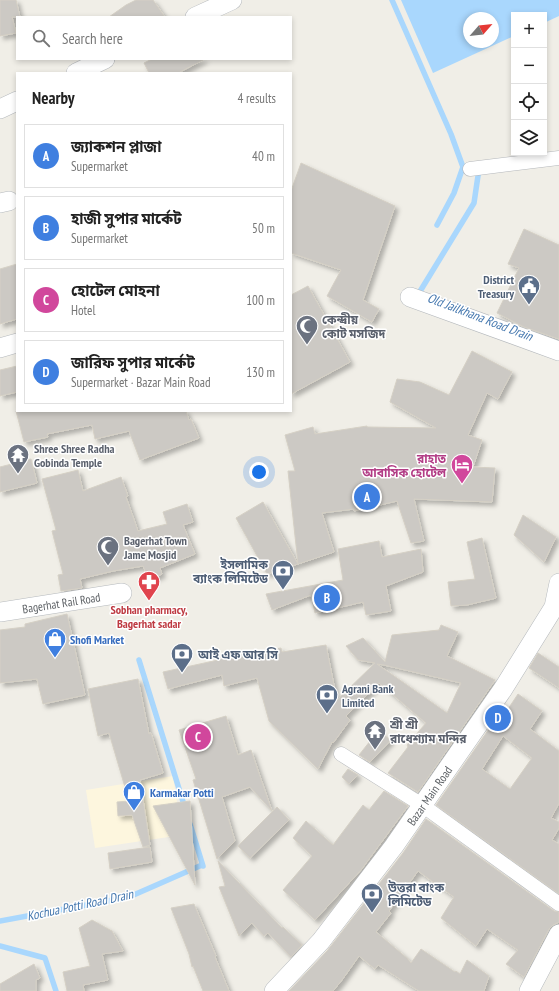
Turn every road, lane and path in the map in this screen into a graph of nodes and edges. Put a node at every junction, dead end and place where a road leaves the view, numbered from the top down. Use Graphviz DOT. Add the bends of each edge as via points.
graph roads {
  1 [pos="232,0"];
  2 [pos="197,16"];
  3 [pos="103,60"];
  4 [pos="78,72"];
  5 [pos="16,101"];
  6 [pos="0,109"];
  7 [pos="559,158"];
  8 [pos="470,169"];
  9 [pos="410,297"];
  10 [pos="16,343"];
  11 [pos="0,348"];
  12 [pos="559,351"];
  13 [pos="559,583"];
  14 [pos="122,593"];
  15 [pos="0,612"];
  16 [pos="342,754"];
  17 [pos="422,805"];
  18 [pos="559,904"];
  19 [pos="559,934"];
  20 [pos="274,991"];
  21 [pos="529,991"];
  1 -- 2 [label="street"];
  3 -- 4 [label="street"];
  5 -- 6 [label="street"];
  7 -- 8 [label="street"];
  9 -- 12 [label="street"];
  10 -- 11 [label="street"];
  13 -- 17 [label="street, Bazar Main Road" via="554,607 507,683"];
  14 -- 15 [label="street, Bagerhat Rail Road"];
  16 -- 17 [label="street"];
  17 -- 18 [label="street"];
  17 -- 20 [label="street, Bazar Main Road" via="321,941"];
  19 -- 21 [label="street"];
}
